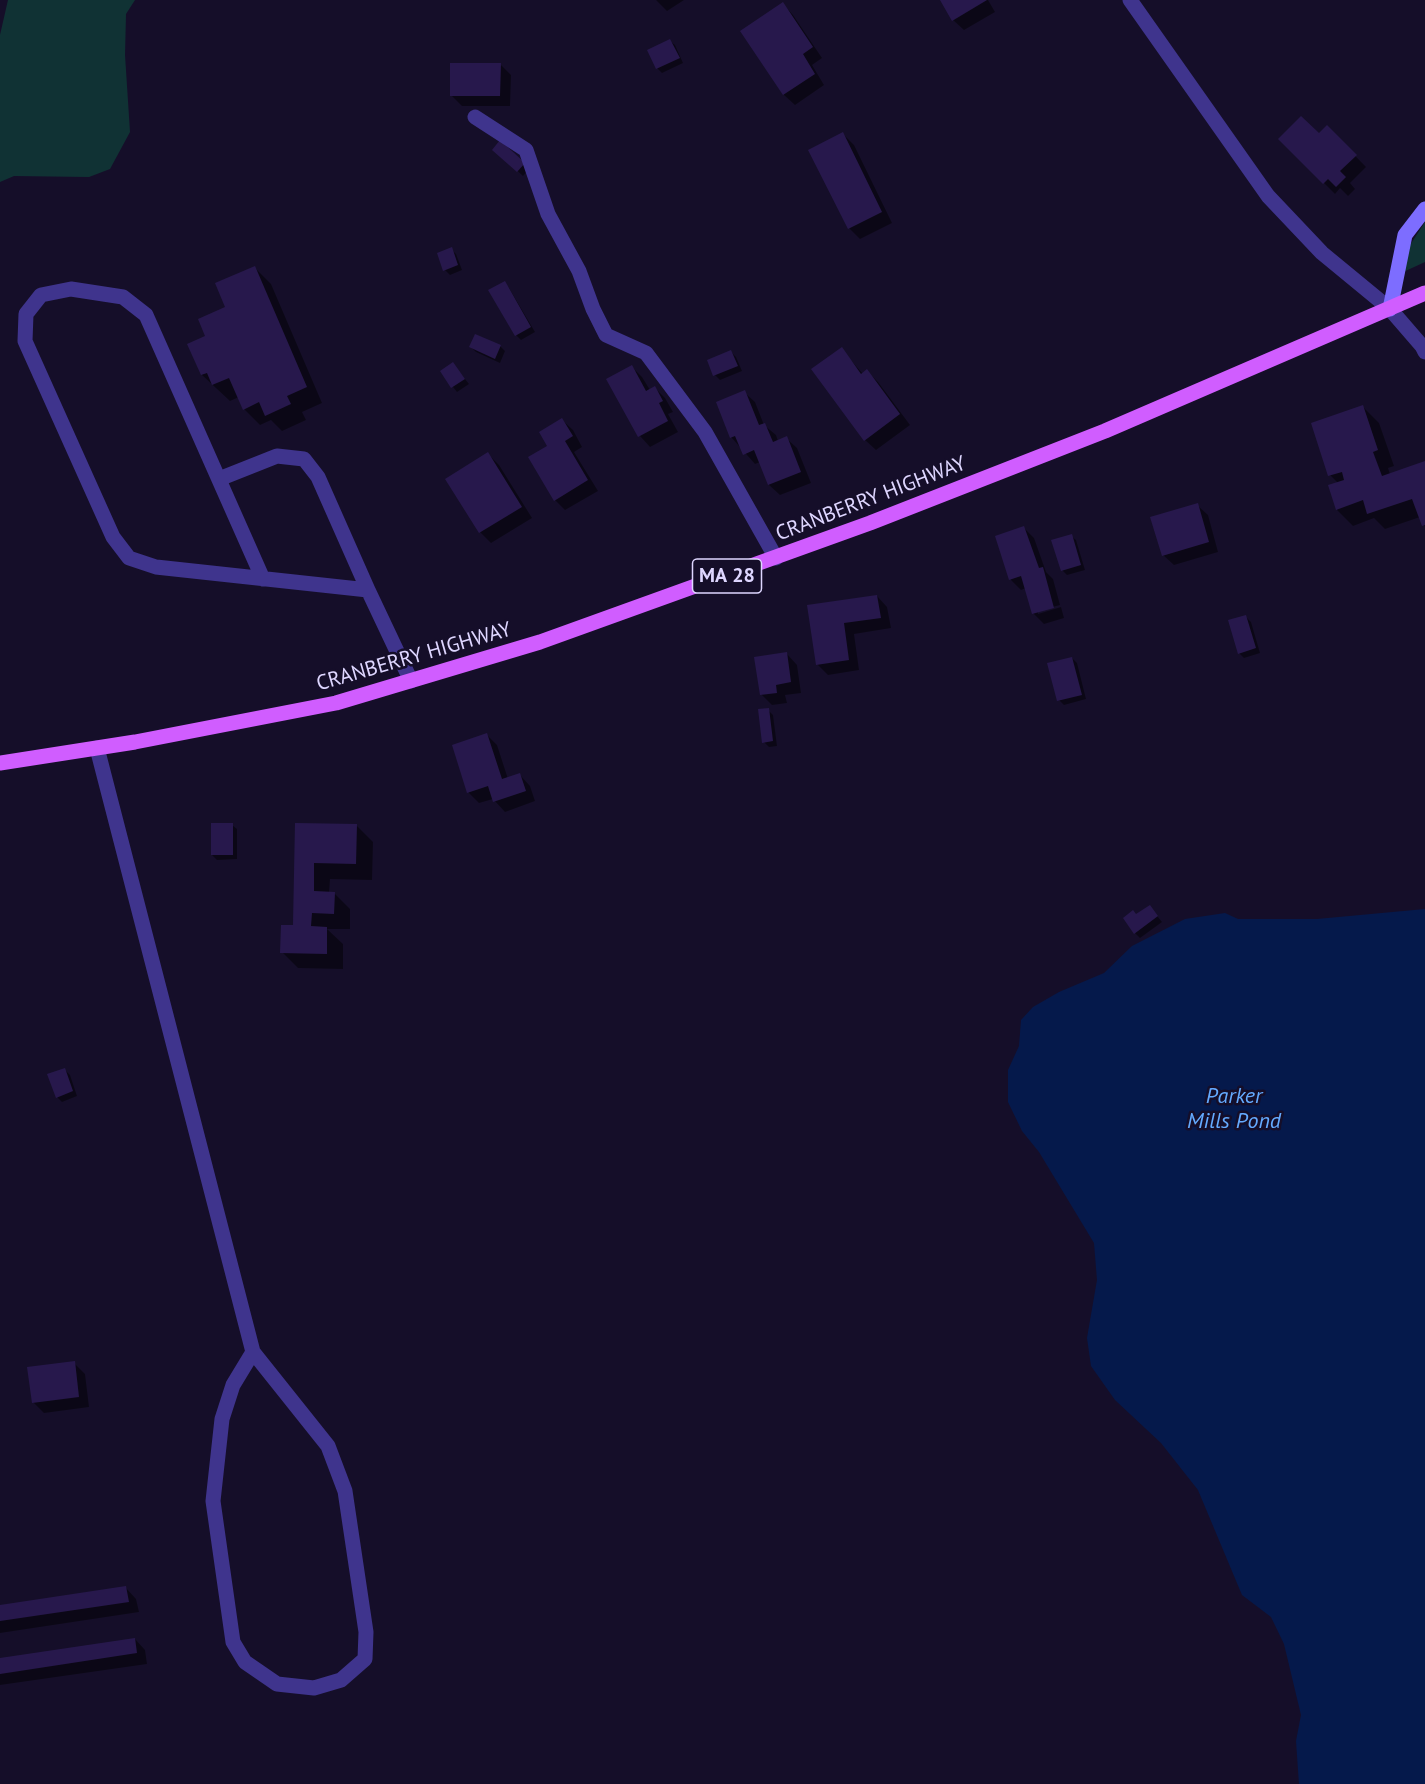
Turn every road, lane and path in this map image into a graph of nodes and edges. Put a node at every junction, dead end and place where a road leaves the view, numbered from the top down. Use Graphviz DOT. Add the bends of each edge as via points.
graph roads {
  1 [pos="1130,0"];
  2 [pos="475,117"];
  3 [pos="1425,209"];
  4 [pos="1425,294"];
  5 [pos="1390,309"];
  6 [pos="1425,352"];
  7 [pos="219,479"];
  8 [pos="776,558"];
  9 [pos="263,579"];
  10 [pos="368,590"];
  11 [pos="411,681"];
  12 [pos="97,748"];
  13 [pos="0,763"];
  14 [pos="253,1352"];
  1 -- 5 [label="street" via="1268,196 1322,253"];
  2 -- 8 [label="street" via="526,150 548,214 579,271 606,335 646,353 705,432"];
  3 -- 5 [label="main road" via="1405,235"];
  4 -- 5 [label="main road, CRANBERRY HIGHWAY / MA 28"];
  5 -- 6 [label="street"];
  5 -- 8 [label="main road, CRANBERRY HIGHWAY / MA 28" via="1105,431"];
  7 -- 9 [label="street"];
  7 -- 9 [label="street" via="146,315 123,297 71,289 41,295 26,315 25,341 113,537 129,558 156,567"];
  7 -- 10 [label="street" via="277,456 304,459 318,477"];
  8 -- 11 [label="main road, CRANBERRY HIGHWAY / MA 28" via="540,642"];
  9 -- 10 [label="street"];
  10 -- 11 [label="street"];
  11 -- 12 [label="main road, CRANBERRY HIGHWAY / MA 28" via="336,703"];
  12 -- 13 [label="main road, CRANBERRY HIGHWAY / MA 28"];
  12 -- 14 [label="street"];
  14 -- 14 [label="street" via="328,1446 345,1491 366,1632 365,1659 341,1680 314,1688 277,1684 245,1662 233,1642 213,1501 222,1419 233,1385"];
}
